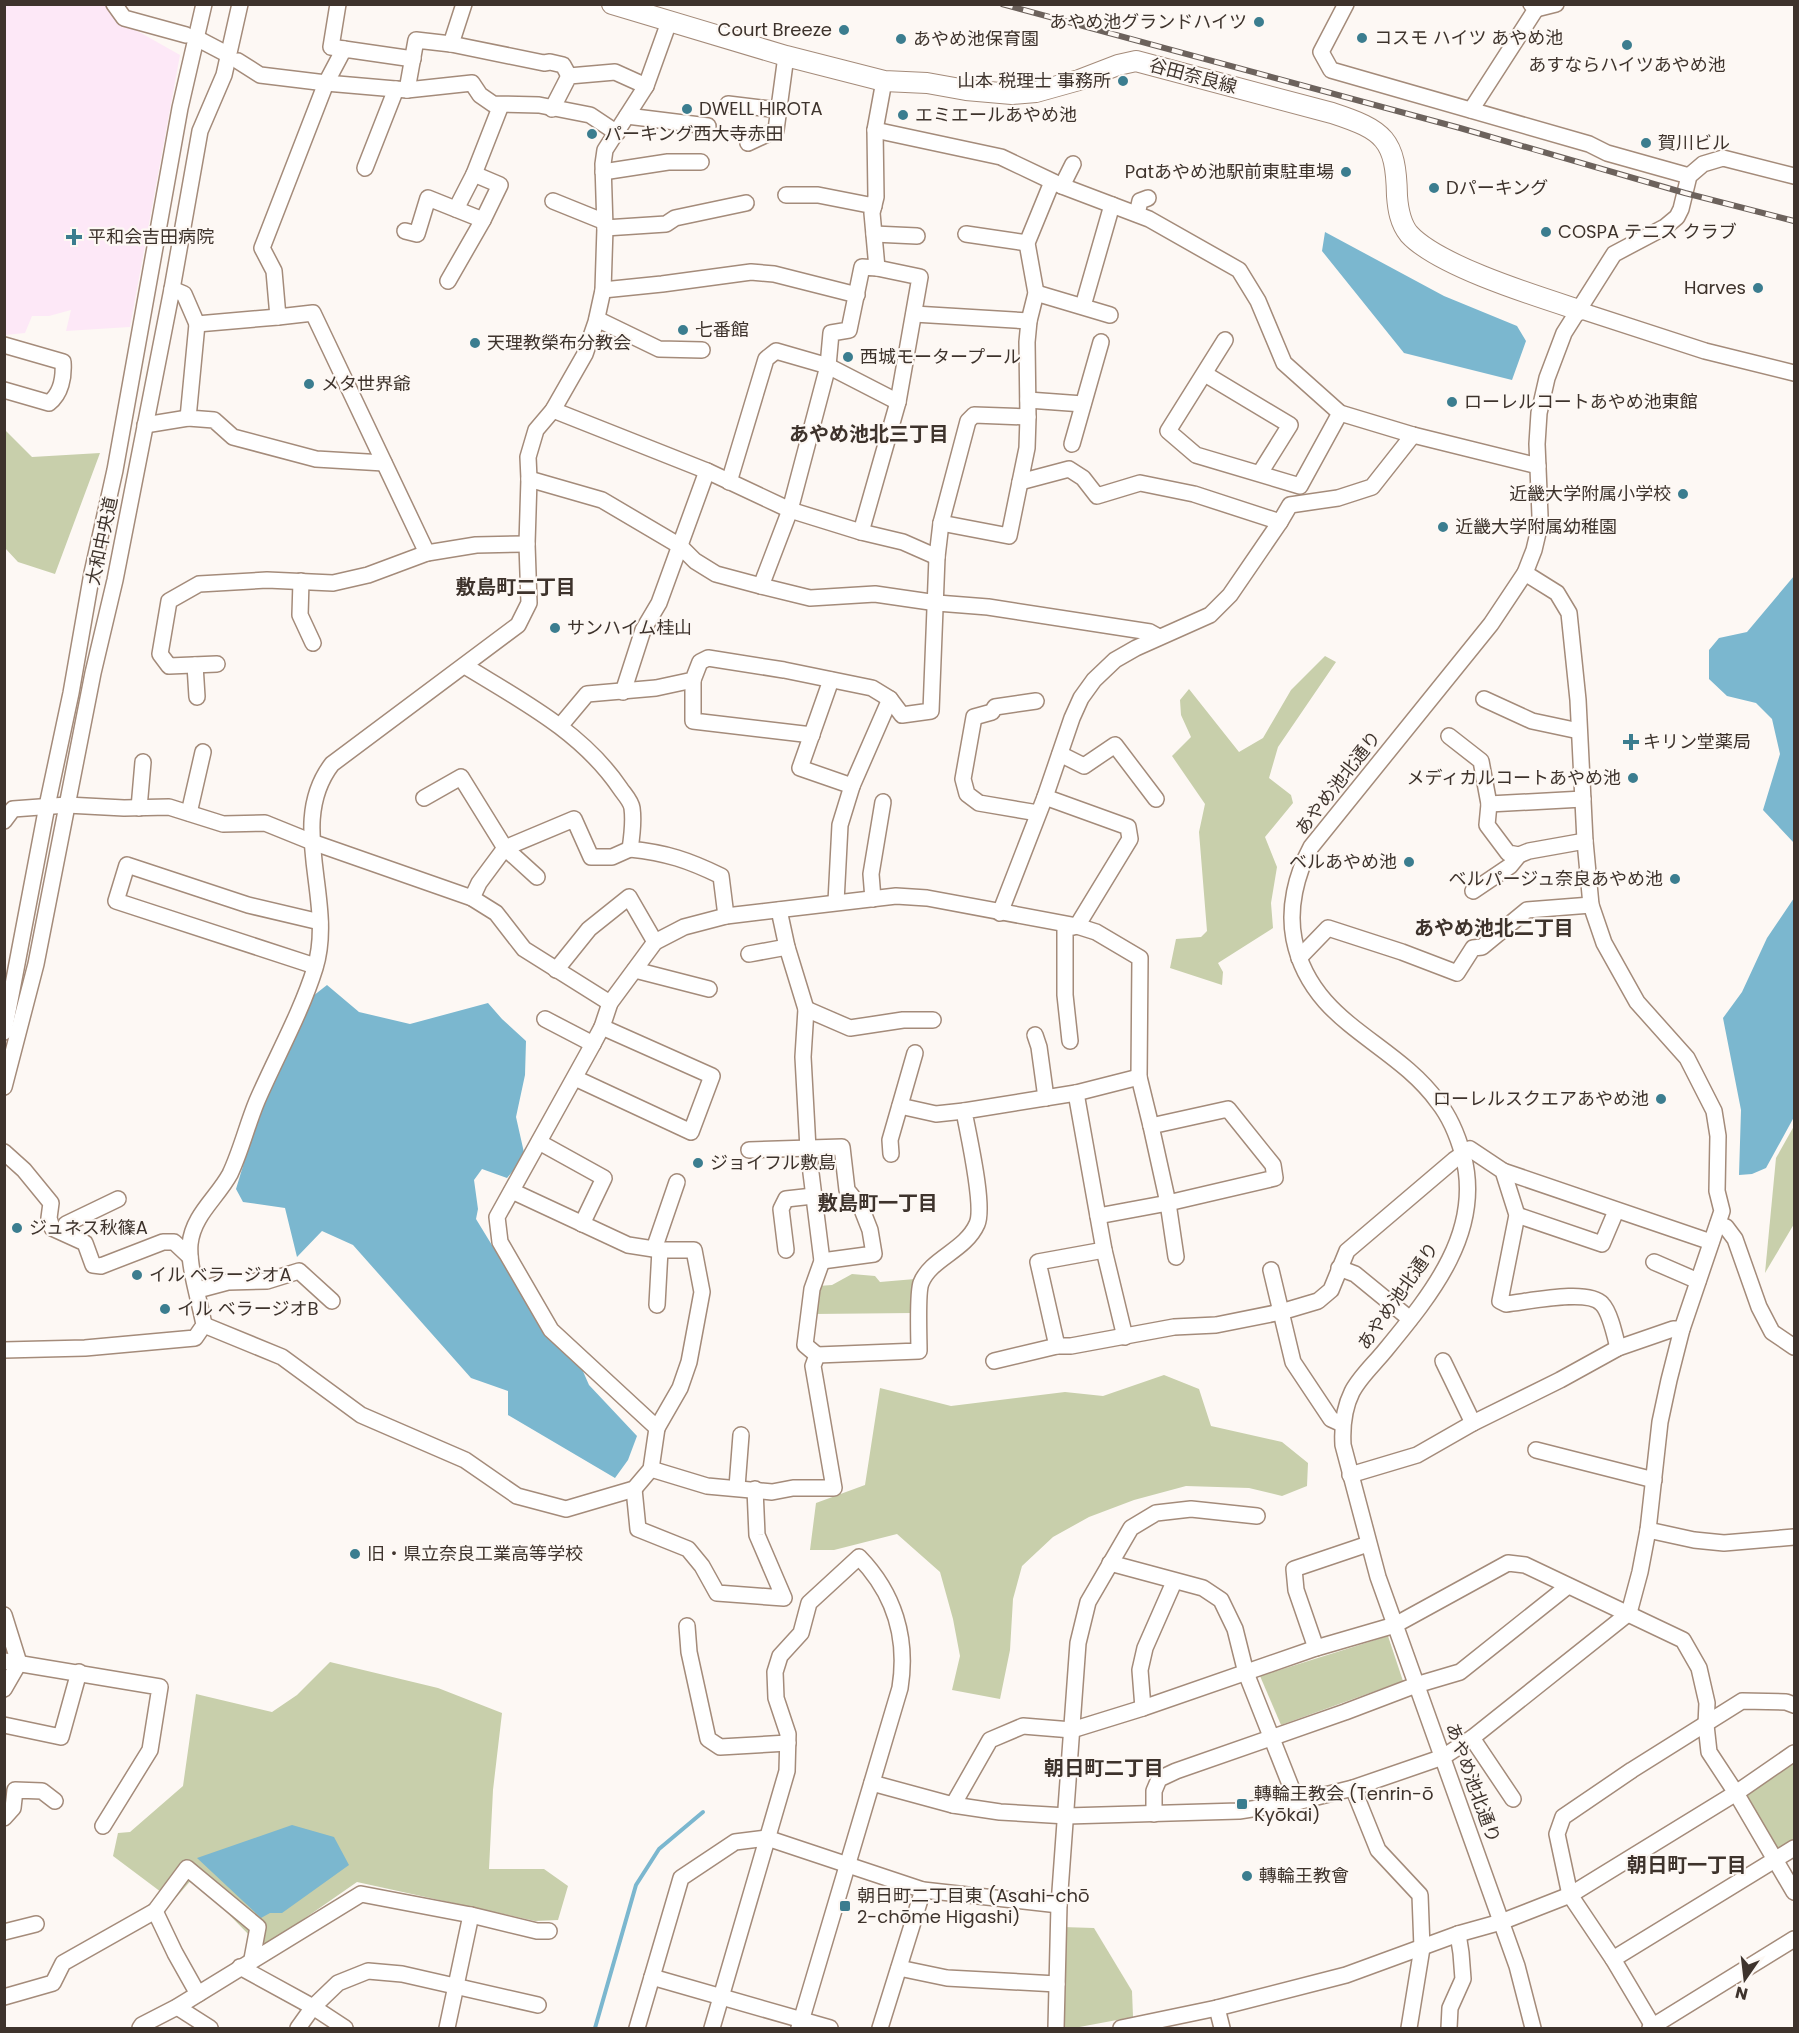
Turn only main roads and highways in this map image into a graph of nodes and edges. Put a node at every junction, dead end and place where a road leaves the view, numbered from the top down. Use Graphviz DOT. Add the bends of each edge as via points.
graph roads {
  1 [pos="612,4"];
  2 [pos="1579,310"];
  1 -- 2 [label="main road, 谷田奈良線" via="885,81 1012,94 1036,92 1136,62 1341,116 1374,130 1388,145 1397,171 1398,208 1407,232 1416,241 1463,267"];
}
